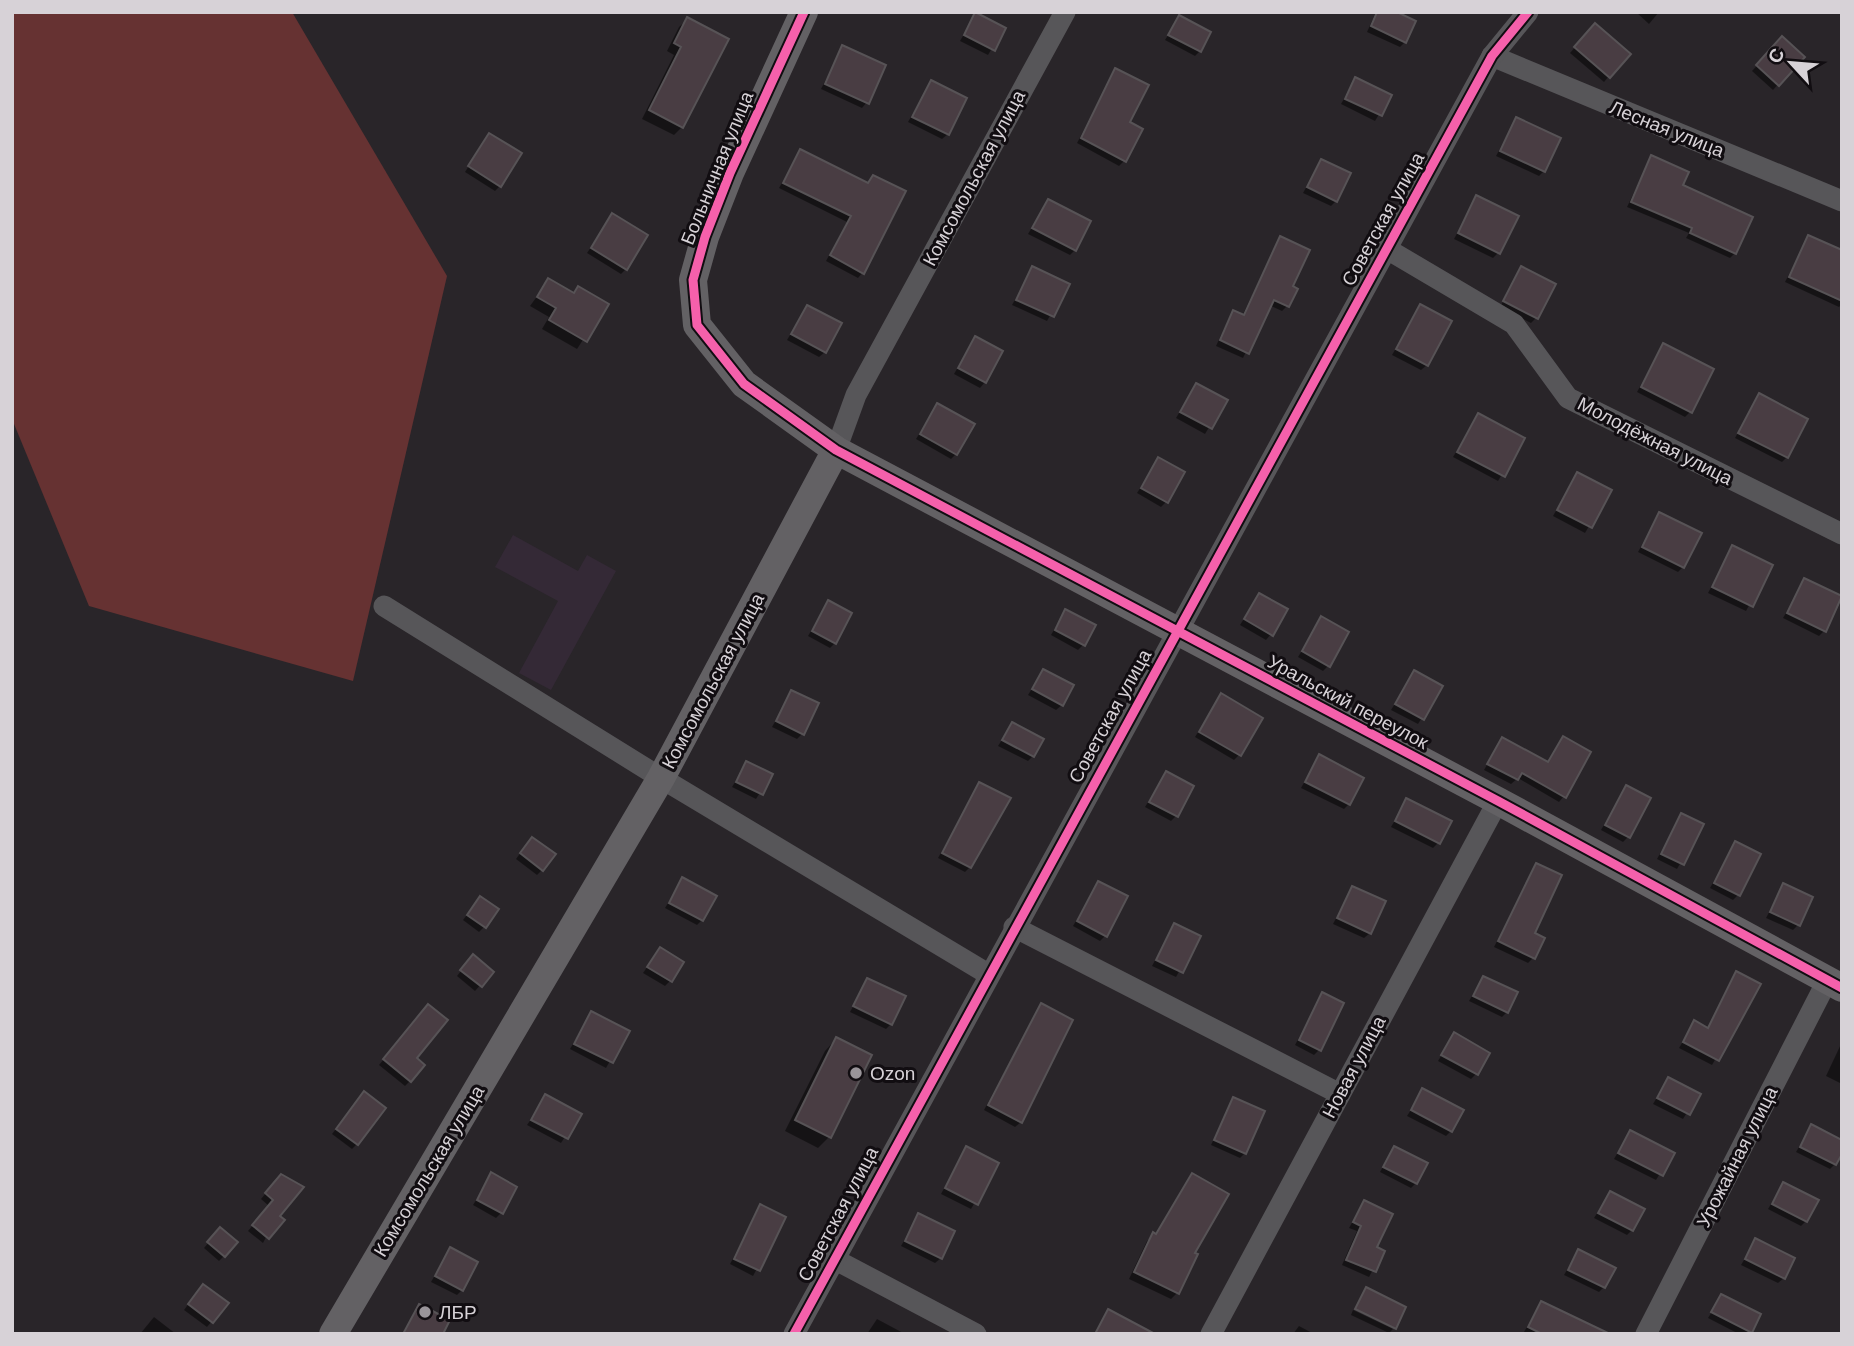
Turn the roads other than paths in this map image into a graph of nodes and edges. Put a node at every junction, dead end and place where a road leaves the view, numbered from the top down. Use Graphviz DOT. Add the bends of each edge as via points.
graph roads {
  1 [pos="804,12"];
  2 [pos="1065,12"];
  3 [pos="1528,12"];
  4 [pos="1492,56"];
  5 [pos="1842,201"];
  6 [pos="1387,249"];
  7 [pos="836,450"];
  8 [pos="1842,534"];
  9 [pos="384,606"];
  10 [pos="1176,631"];
  11 [pos="661,778"];
  12 [pos="1498,801"];
  13 [pos="1014,927"];
  14 [pos="988,974"];
  15 [pos="1834,985"];
  16 [pos="1340,1094"];
  17 [pos="834,1259"];
  18 [pos="333,1334"];
  19 [pos="794,1334"];
  20 [pos="976,1334"];
  21 [pos="1211,1334"];
  22 [pos="1646,1334"];
  1 -- 7 [label="street, Больничная улица" via="730,173 693,280 697,324 744,384"];
  2 -- 7 [label="street, Комсомольская улица" via="856,395"];
  3 -- 4 [label="street, Советская улица"];
  4 -- 5 [label="street, Лесная улица"];
  4 -- 6 [label="street, Советская улица"];
  6 -- 8 [label="street, Молодёжная улица" via="1514,324 1568,398"];
  6 -- 10 [label="street, Советская улица"];
  7 -- 10 [label="street, Уральский переулок"];
  7 -- 11 [label="street, Комсомольская улица"];
  9 -- 11 [label="street"];
  10 -- 12 [label="street, Уральский переулок"];
  10 -- 13 [label="street, Советская улица"];
  11 -- 14 [label="street"];
  11 -- 18 [label="street, Комсомольская улица"];
  12 -- 15 [label="street, Уральский переулок"];
  12 -- 16 [label="street, Новая улица"];
  13 -- 14 [label="street, Советская улица"];
  13 -- 16 [label="street"];
  14 -- 17 [label="street, Советская улица"];
  15 -- 22 [label="street, Урожайная улица"];
  16 -- 21 [label="street, Новая улица"];
  17 -- 19 [label="street, Советская улица"];
  17 -- 20 [label="street"];
}
